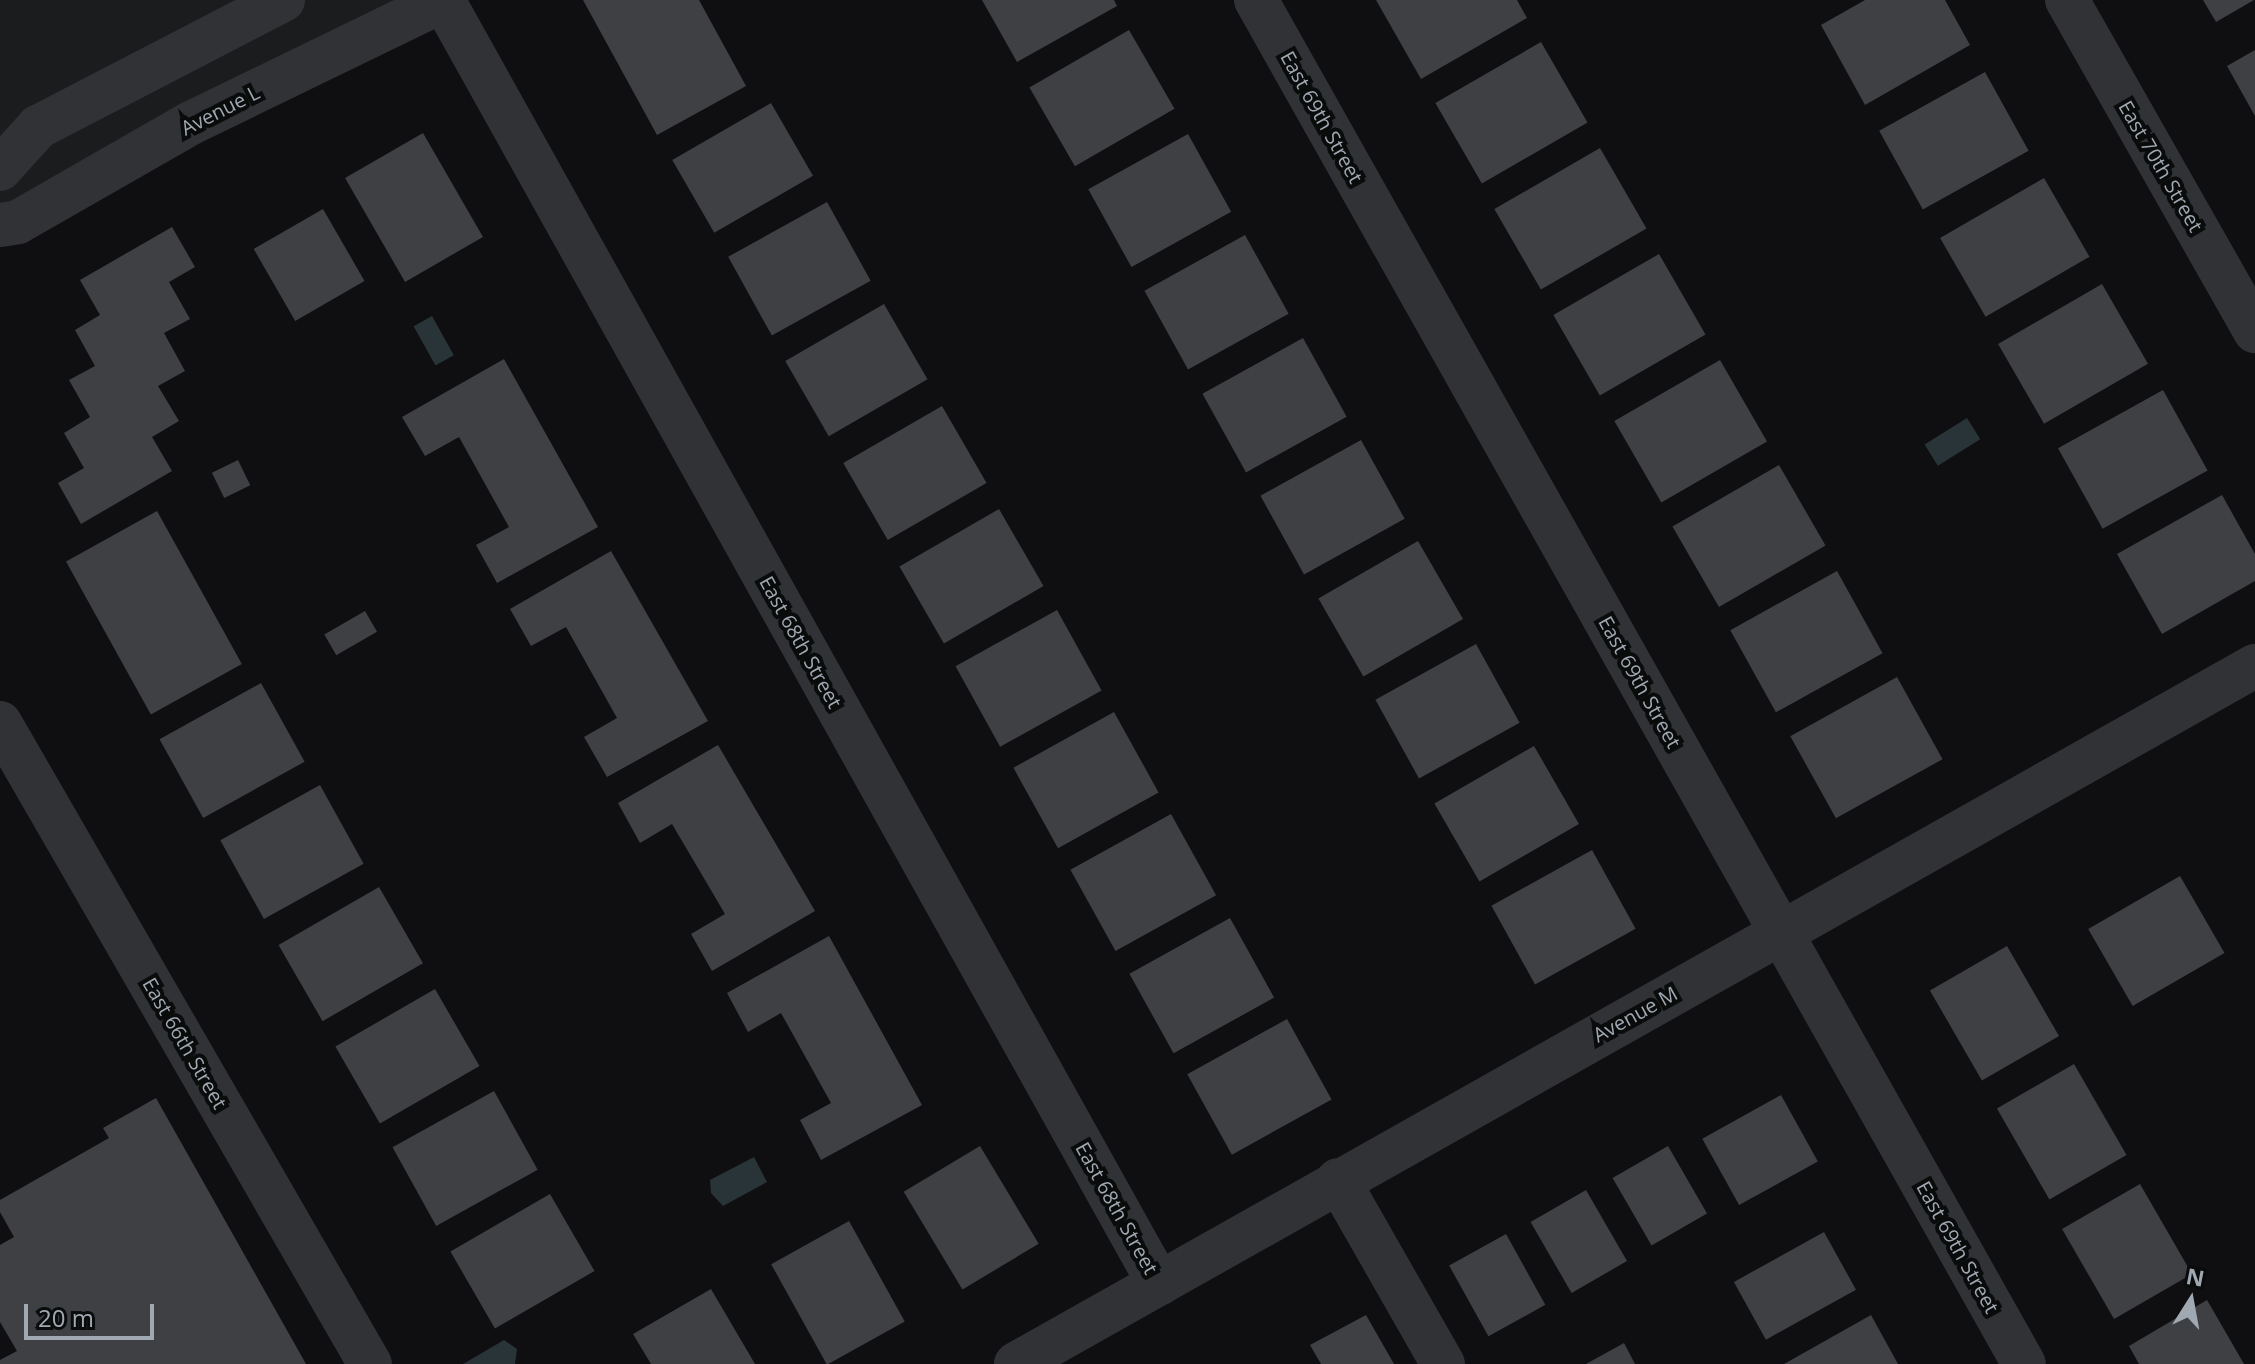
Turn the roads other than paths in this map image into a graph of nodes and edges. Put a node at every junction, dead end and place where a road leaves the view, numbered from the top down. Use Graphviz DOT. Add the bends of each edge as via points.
graph roads {
  1 [pos="283,0"];
  2 [pos="443,0"];
  3 [pos="1256,0"];
  4 [pos="2067,0"];
  5 [pos="0,169"];
  6 [pos="0,225"];
  7 [pos="2255,331"];
  8 [pos="2255,666"];
  9 [pos="0,723"];
  10 [pos="1781,932"];
  11 [pos="1338,1180"];
  12 [pos="1159,1284"];
  13 [pos="370,1364"];
  14 [pos="1016,1364"];
  15 [pos="1443,1364"];
  16 [pos="2024,1364"];
  1 -- 5 [label="street" via="38,127"];
  2 -- 6 [label="street, Avenue L" via="191,123 18,222"];
  2 -- 12 [label="street, East 68th Street"];
  3 -- 10 [label="street, East 69th Street"];
  4 -- 7 [label="street, East 70th Street"];
  8 -- 10 [label="street, Avenue M"];
  9 -- 13 [label="street, East 66th Street"];
  10 -- 11 [label="street, Avenue M"];
  10 -- 16 [label="street, East 69th Street"];
  11 -- 12 [label="street, Avenue M"];
  11 -- 15 [label="street"];
  12 -- 14 [label="street, Avenue M"];
}
